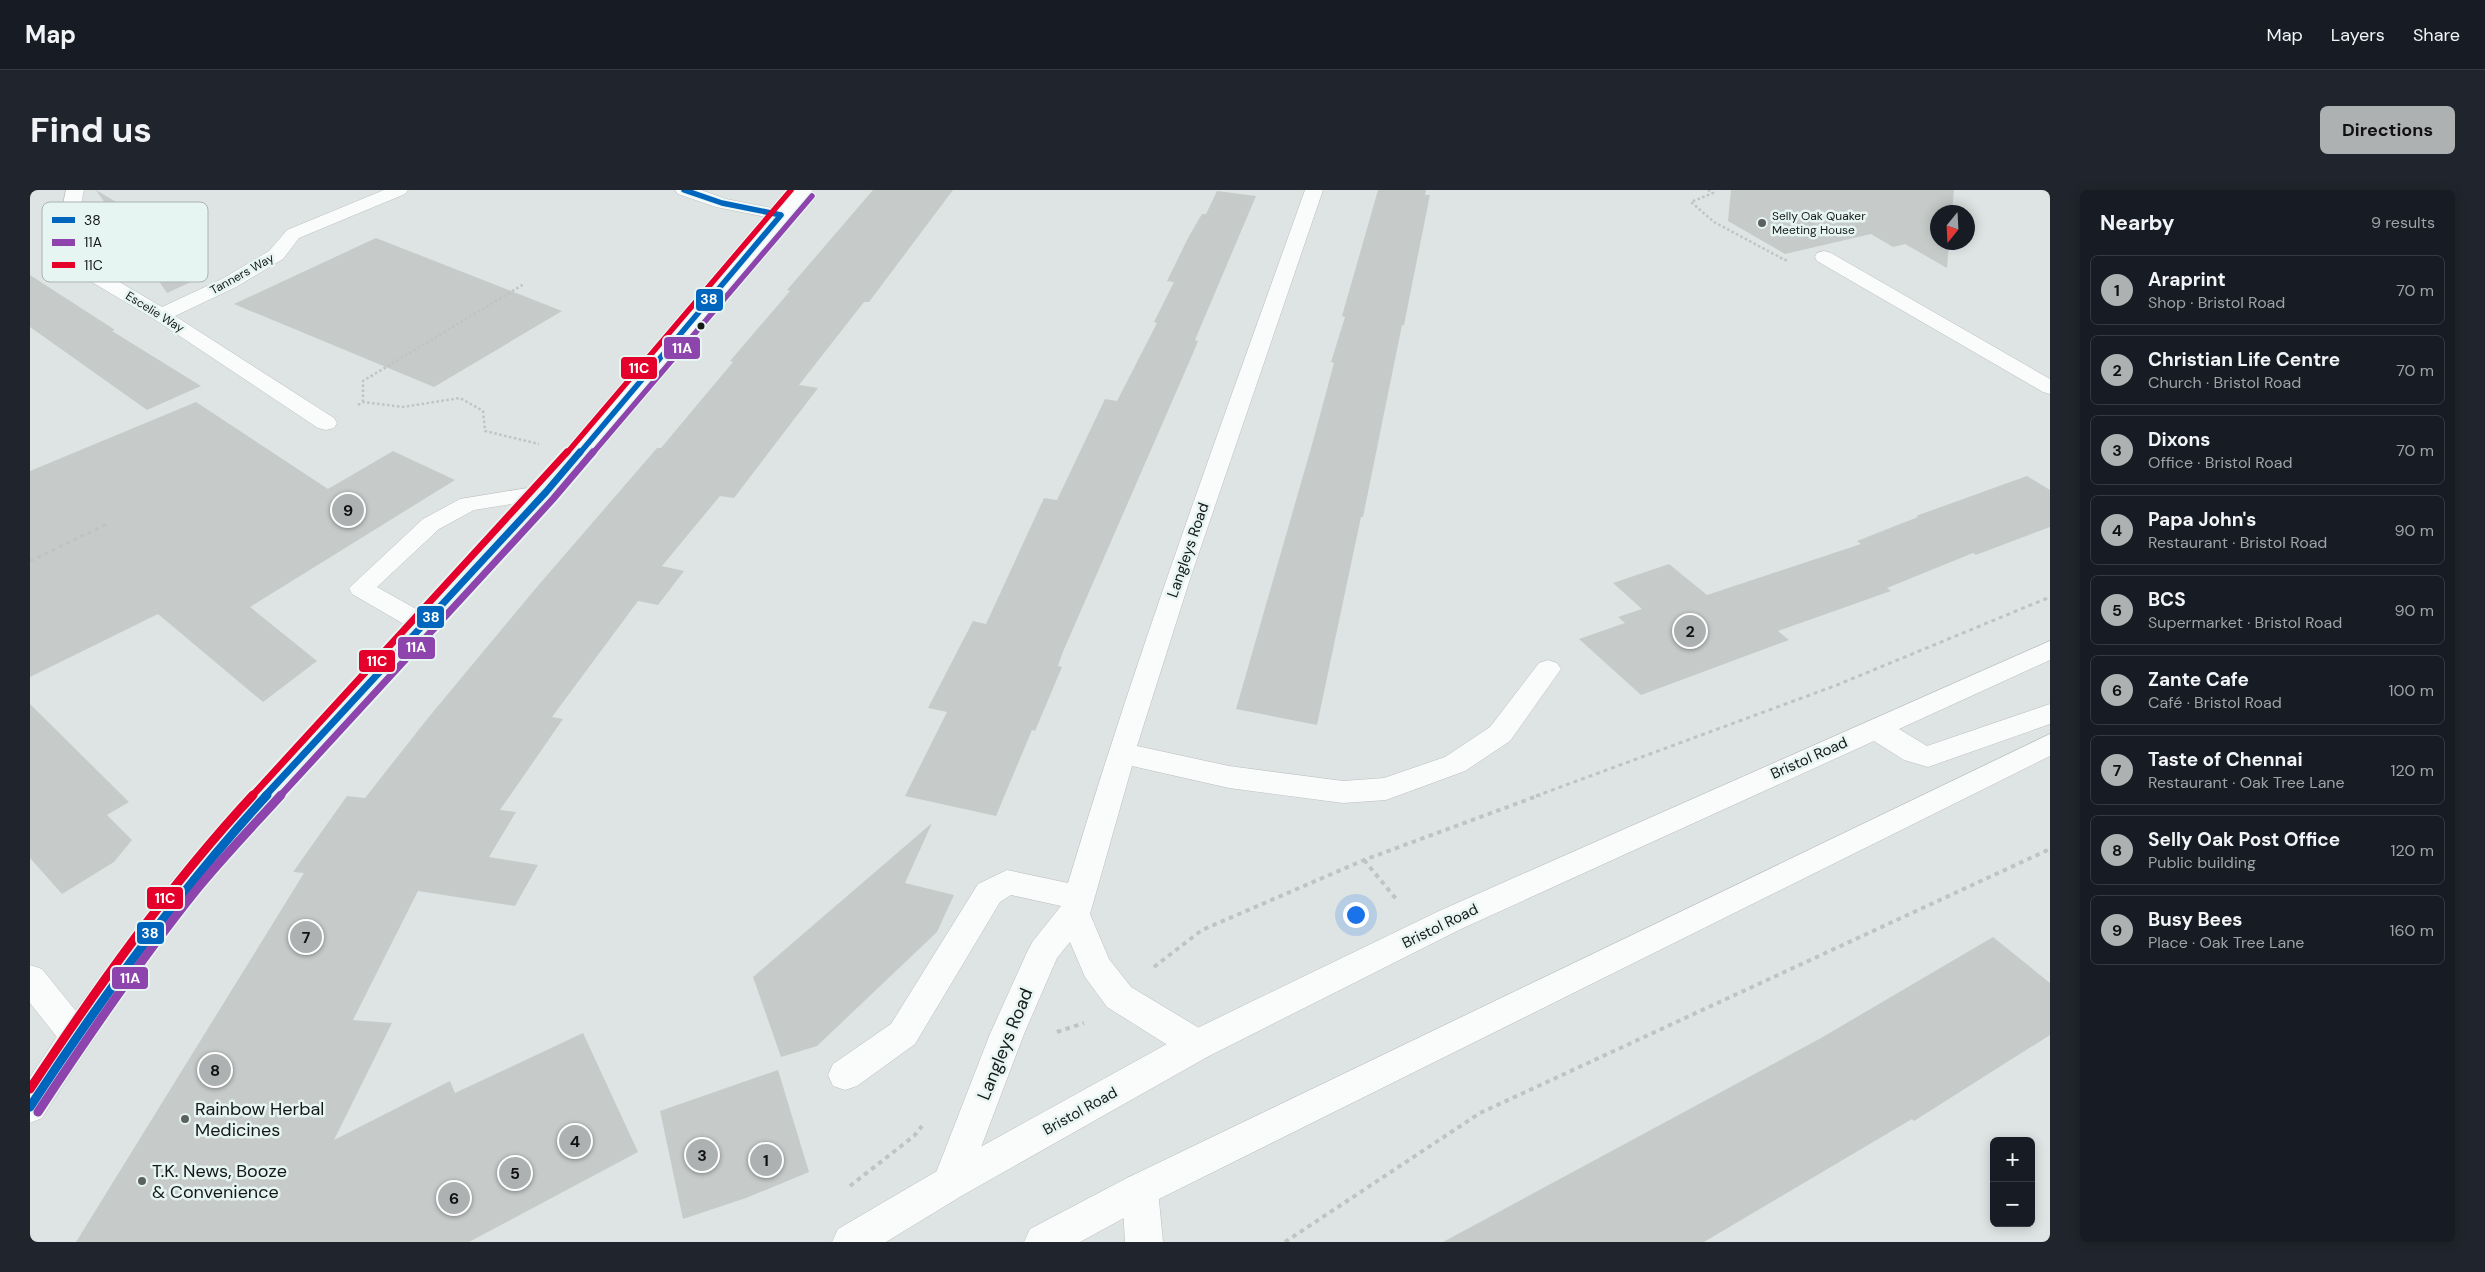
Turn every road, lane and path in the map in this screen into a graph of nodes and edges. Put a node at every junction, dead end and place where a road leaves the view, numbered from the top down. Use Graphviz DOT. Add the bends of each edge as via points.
graph roads {
  1 [pos="399,190"];
  2 [pos="684,190"];
  3 [pos="804,190"];
  4 [pos="1314,190"];
  5 [pos="1708,190"];
  6 [pos="781,216"];
  7 [pos="1824,257"];
  8 [pos="105,282"];
  9 [pos="524,284"];
  10 [pos="161,315"];
  11 [pos="2050,388"];
  12 [pos="363,402"];
  13 [pos="326,423"];
  14 [pos="578,454"];
  15 [pos="546,492"];
  16 [pos="109,523"];
  17 [pos="30,561"];
  18 [pos="2050,597"];
  19 [pos="423,624"];
  20 [pos="2050,650"];
  21 [pos="1548,669"];
  22 [pos="2050,714"];
  23 [pos="1876,728"];
  24 [pos="2050,744"];
  25 [pos="1122,753"];
  26 [pos="2050,848"];
  27 [pos="1364,860"];
  28 [pos="1076,906"];
  29 [pos="1424,934"];
  30 [pos="1149,970"];
  31 [pos="30,979"];
  32 [pos="1087,1021"];
  33 [pos="1053,1034"];
  34 [pos="76,1036"];
  35 [pos="1197,1045"];
  36 [pos="845,1075"];
  37 [pos="30,1107"];
  38 [pos="927,1121"];
  39 [pos="950,1183"];
  40 [pos="848,1188"];
  41 [pos="1140,1190"];
  42 [pos="851,1242"];
  43 [pos="1043,1242"];
  44 [pos="1144,1242"];
  45 [pos="1285,1242"];
  1 -- 10 [label="main road, Tanners Way" via="293,234 276,256 229,283"];
  2 -- 6 [label="main road" via="722,203"];
  3 -- 6 [label="main road"];
  4 -- 25 [label="main road, Langleys Road" via="1178,579"];
  5 -- 7 [label="path" via="1713,193 1691,202 1714,222 1785,260"];
  6 -- 14 [label="main road"];
  7 -- 11 [label="main road"];
  8 -- 10 [label="main road, Escelie Way"];
  9 -- 12 [label="path" via="363,381"];
  10 -- 13 [label="main road, Escelie Way"];
  12 -- 13 [label="path"];
  12 -- 14 [label="path" via="403,407 460,398 483,411 485,431"];
  14 -- 15 [label="main road"];
  15 -- 19 [label="main road"];
  15 -- 19 [label="main road" via="468,504 431,524 361,588"];
  16 -- 17 [label="path"];
  18 -- 27 [label="path" via="1837,685"];
  19 -- 34 [label="main road" via="215,850"];
  20 -- 23 [label="main road, Bristol Road"];
  21 -- 25 [label="main road" via="1500,734 1455,764 1386,789 1344,792 1229,777"];
  22 -- 23 [label="main road" via="1928,757 1914,753"];
  23 -- 29 [label="main road, Bristol Road"];
  24 -- 41 [label="main road"];
  25 -- 28 [label="main road, Langleys Road"];
  26 -- 45 [label="path" via="1480,1113"];
  27 -- 29 [label="path"];
  27 -- 30 [label="path" via="1202,930"];
  28 -- 35 [label="main road" via="1096,967 1118,997"];
  28 -- 36 [label="main road" via="1007,882 989,893 903,1034"];
  28 -- 39 [label="main road, Langleys Road" via="1044,950 1007,1034"];
  29 -- 35 [label="main road, Bristol Road"];
  31 -- 34 [label="main road"];
  32 -- 33 [label="path"];
  34 -- 37 [label="main road"];
  35 -- 39 [label="main road, Bristol Road"];
  38 -- 40 [label="path" via="914,1136"];
  39 -- 42 [label="main road, Bristol Road"];
  41 -- 43 [label="main road"];
  41 -- 44 [label="main road"];
}
